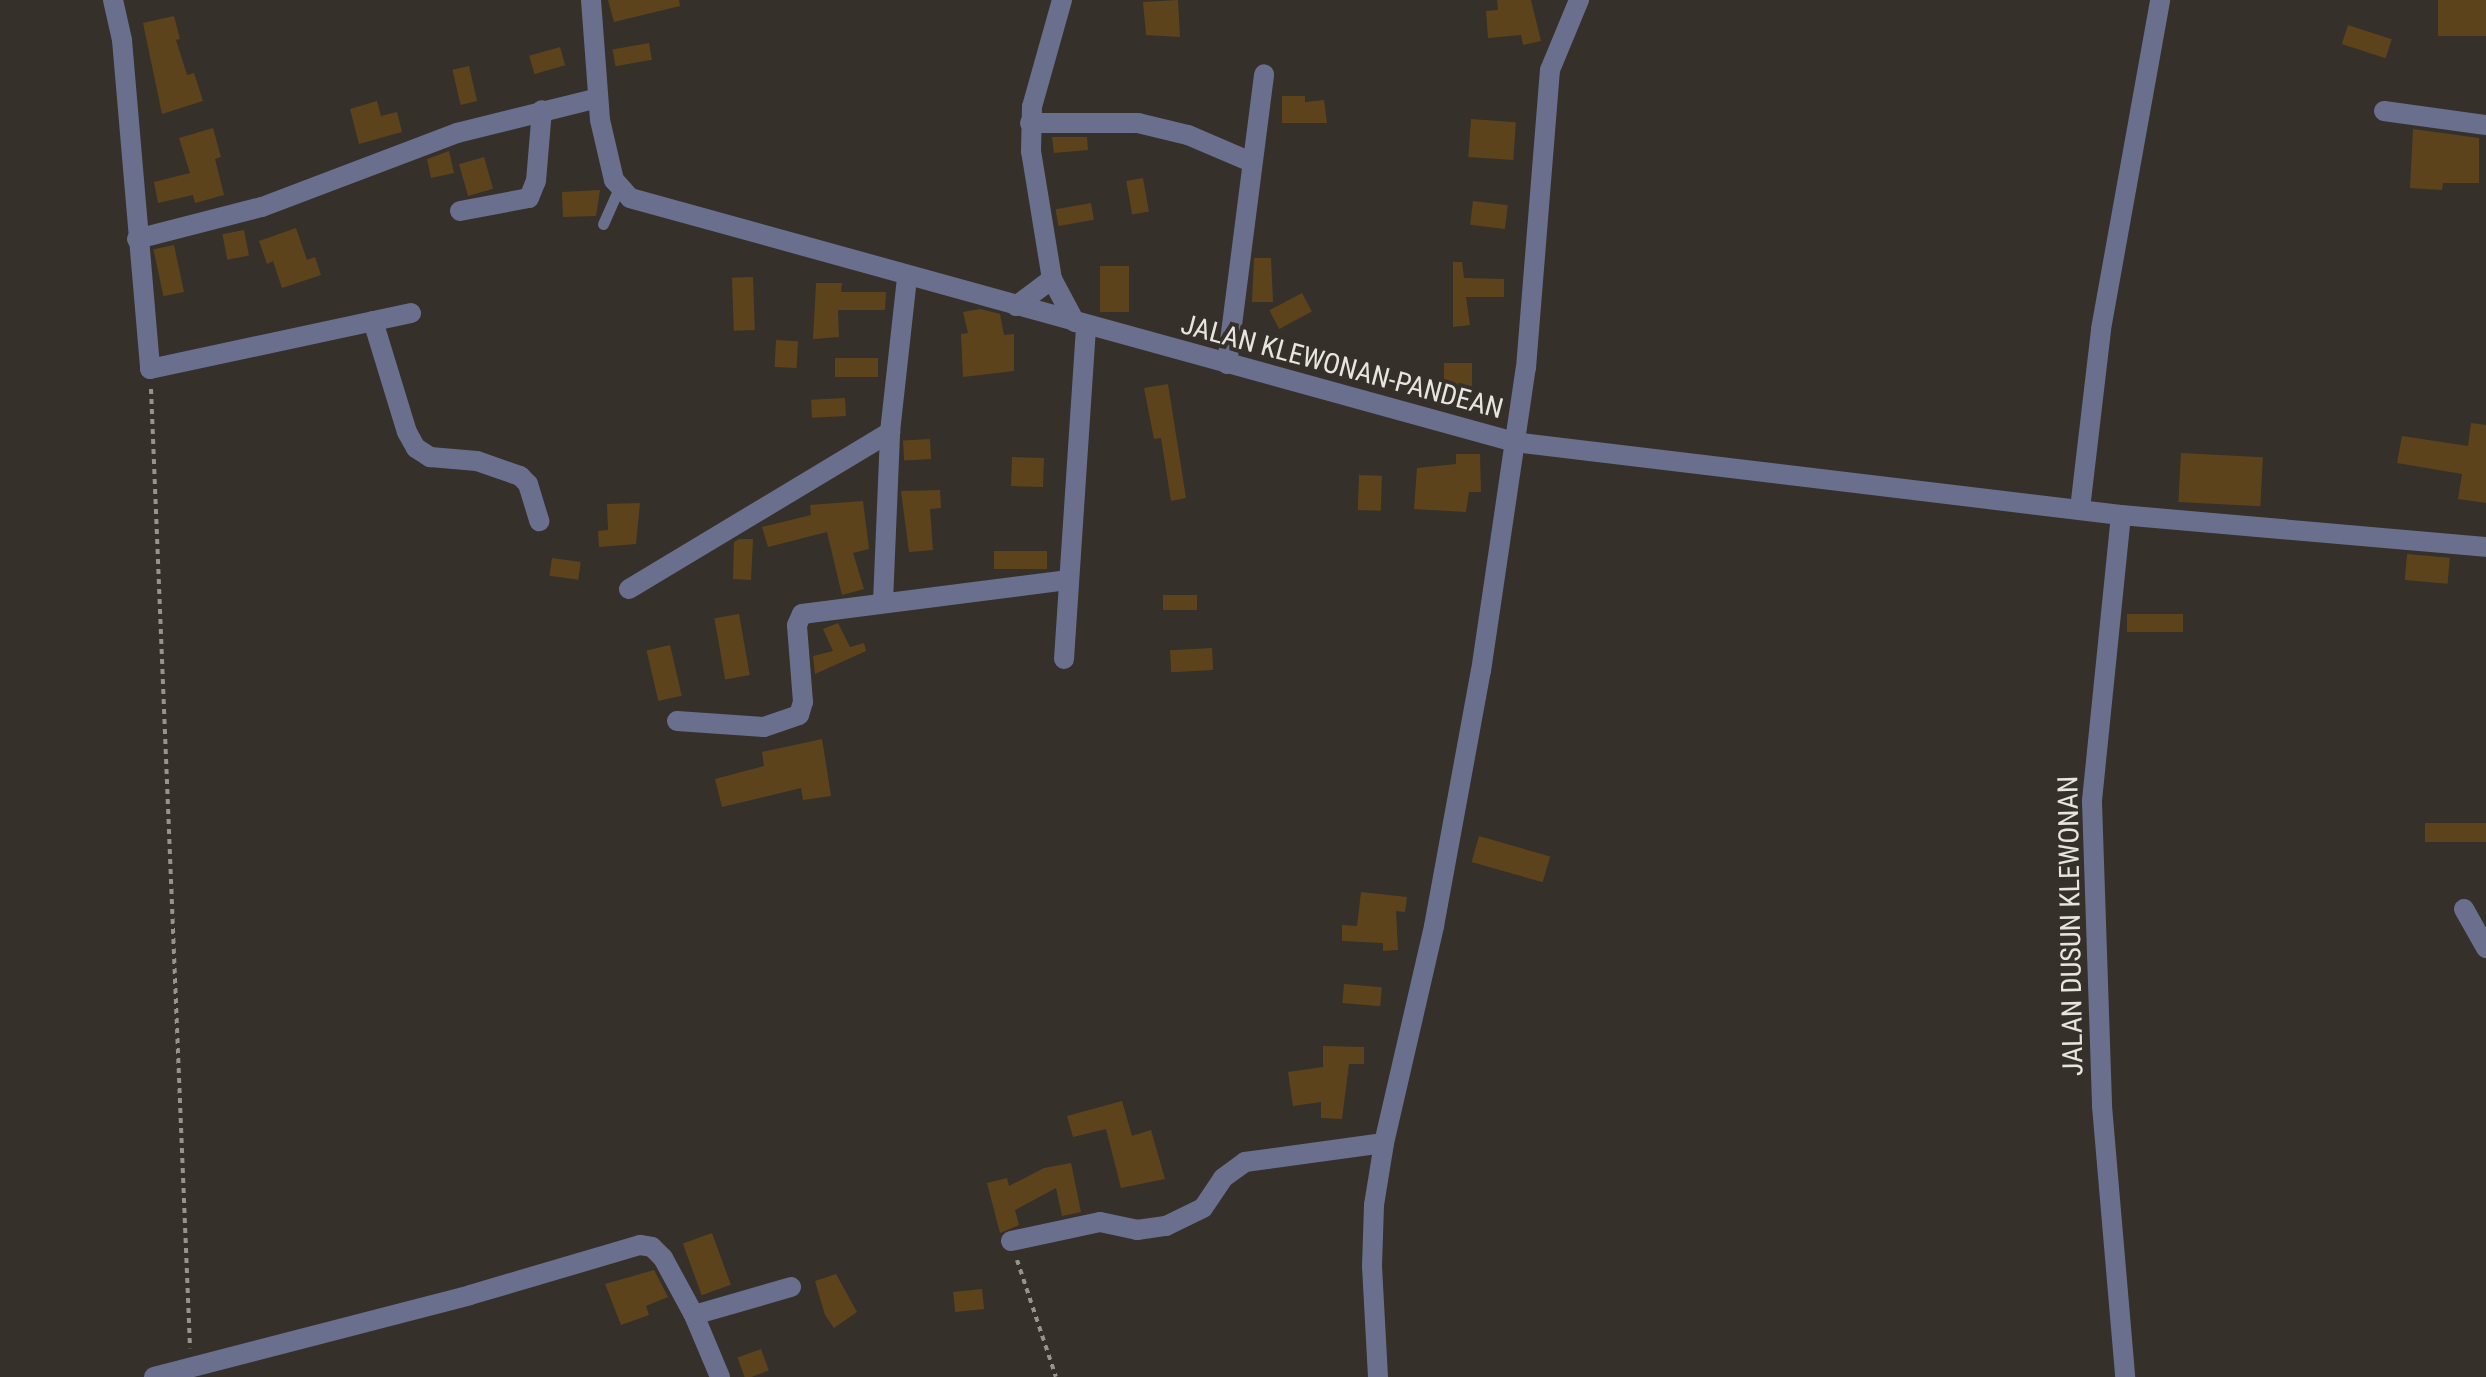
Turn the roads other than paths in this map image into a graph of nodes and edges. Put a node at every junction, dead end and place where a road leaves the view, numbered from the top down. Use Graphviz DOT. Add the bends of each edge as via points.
graph roads {
  1 [pos="113,0"];
  2 [pos="590,0"];
  3 [pos="1062,0"];
  4 [pos="1578,0"];
  5 [pos="2160,0"];
  6 [pos="1264,74"];
  7 [pos="598,98"];
  8 [pos="542,110"];
  9 [pos="2384,111"];
  10 [pos="1030,123"];
  11 [pos="2486,125"];
  12 [pos="1250,162"];
  13 [pos="617,184"];
  14 [pos="460,211"];
  15 [pos="603,224"];
  16 [pos="137,239"];
  17 [pos="907,278"];
  18 [pos="1052,279"];
  19 [pos="1016,306"];
  20 [pos="410,313"];
  21 [pos="374,322"];
  22 [pos="1080,324"];
  23 [pos="1227,364"];
  24 [pos="890,432"];
  25 [pos="1514,442"];
  26 [pos="2080,509"];
  27 [pos="2121,515"];
  28 [pos="538,521"];
  29 [pos="2486,547"];
  30 [pos="1069,580"];
  31 [pos="628,589"];
  32 [pos="882,602"];
  33 [pos="1064,659"];
  34 [pos="677,720"];
  35 [pos="2464,909"];
  36 [pos="2486,948"];
  37 [pos="1384,1143"];
  38 [pos="1010,1241"];
  39 [pos="791,1287"];
  40 [pos="694,1315"];
  41 [pos="154,1377"];
  42 [pos="720,1377"];
  43 [pos="1378,1377"];
  44 [pos="2125,1377"];
  1 -- 16 [label="street"];
  2 -- 7 [label="street"];
  3 -- 10 [label="street"];
  4 -- 25 [label="street" via="1560,38 1544,108 1526,368"];
  5 -- 26 [label="street" via="2101,329"];
  6 -- 12 [label="street"];
  7 -- 8 [label="street"];
  7 -- 13 [label="street"];
  8 -- 14 [label="street" via="529,198"];
  8 -- 16 [label="street" via="442,138 235,216"];
  9 -- 11 [label="street"];
  10 -- 12 [label="street" via="1138,123 1188,134"];
  10 -- 18 [label="street"];
  12 -- 23 [label="street"];
  13 -- 15 [label="lane"];
  13 -- 17 [label="street, JALAN KLEWONAN-PANDEAN" via="630,198"];
  16 -- 21 [label="street" via="150,369"];
  17 -- 19 [label="street, JALAN KLEWONAN-PANDEAN"];
  17 -- 24 [label="street"];
  18 -- 19 [label="street"];
  18 -- 22 [label="street"];
  19 -- 22 [label="street, JALAN KLEWONAN-PANDEAN"];
  20 -- 21 [label="street"];
  21 -- 28 [label="street" via="416,448 430,457 476,460 520,476"];
  22 -- 23 [label="street, JALAN KLEWONAN-PANDEAN"];
  22 -- 30 [label="street"];
  23 -- 25 [label="street, JALAN KLEWONAN-PANDEAN"];
  24 -- 31 [label="street"];
  24 -- 32 [label="street"];
  25 -- 26 [label="street, JALAN KLEWONAN-PANDEAN"];
  25 -- 37 [label="street" via="1434,926"];
  26 -- 27 [label="street"];
  27 -- 29 [label="street"];
  27 -- 44 [label="street, JALAN DUSUN KLEWONAN" via="2092,802 2102,1106"];
  30 -- 32 [label="street"];
  30 -- 33 [label="street"];
  32 -- 34 [label="street" via="799,617 804,702 793,719 764,727"];
  35 -- 36 [label="street"];
  37 -- 38 [label="street" via="1245,1162 1223,1178 1203,1208 1166,1226 1138,1230 1100,1222"];
  37 -- 43 [label="street" via="1372,1266"];
  39 -- 40 [label="street"];
  40 -- 41 [label="street" via="663,1258 652,1248 629,1246"];
  40 -- 42 [label="street"];
}
